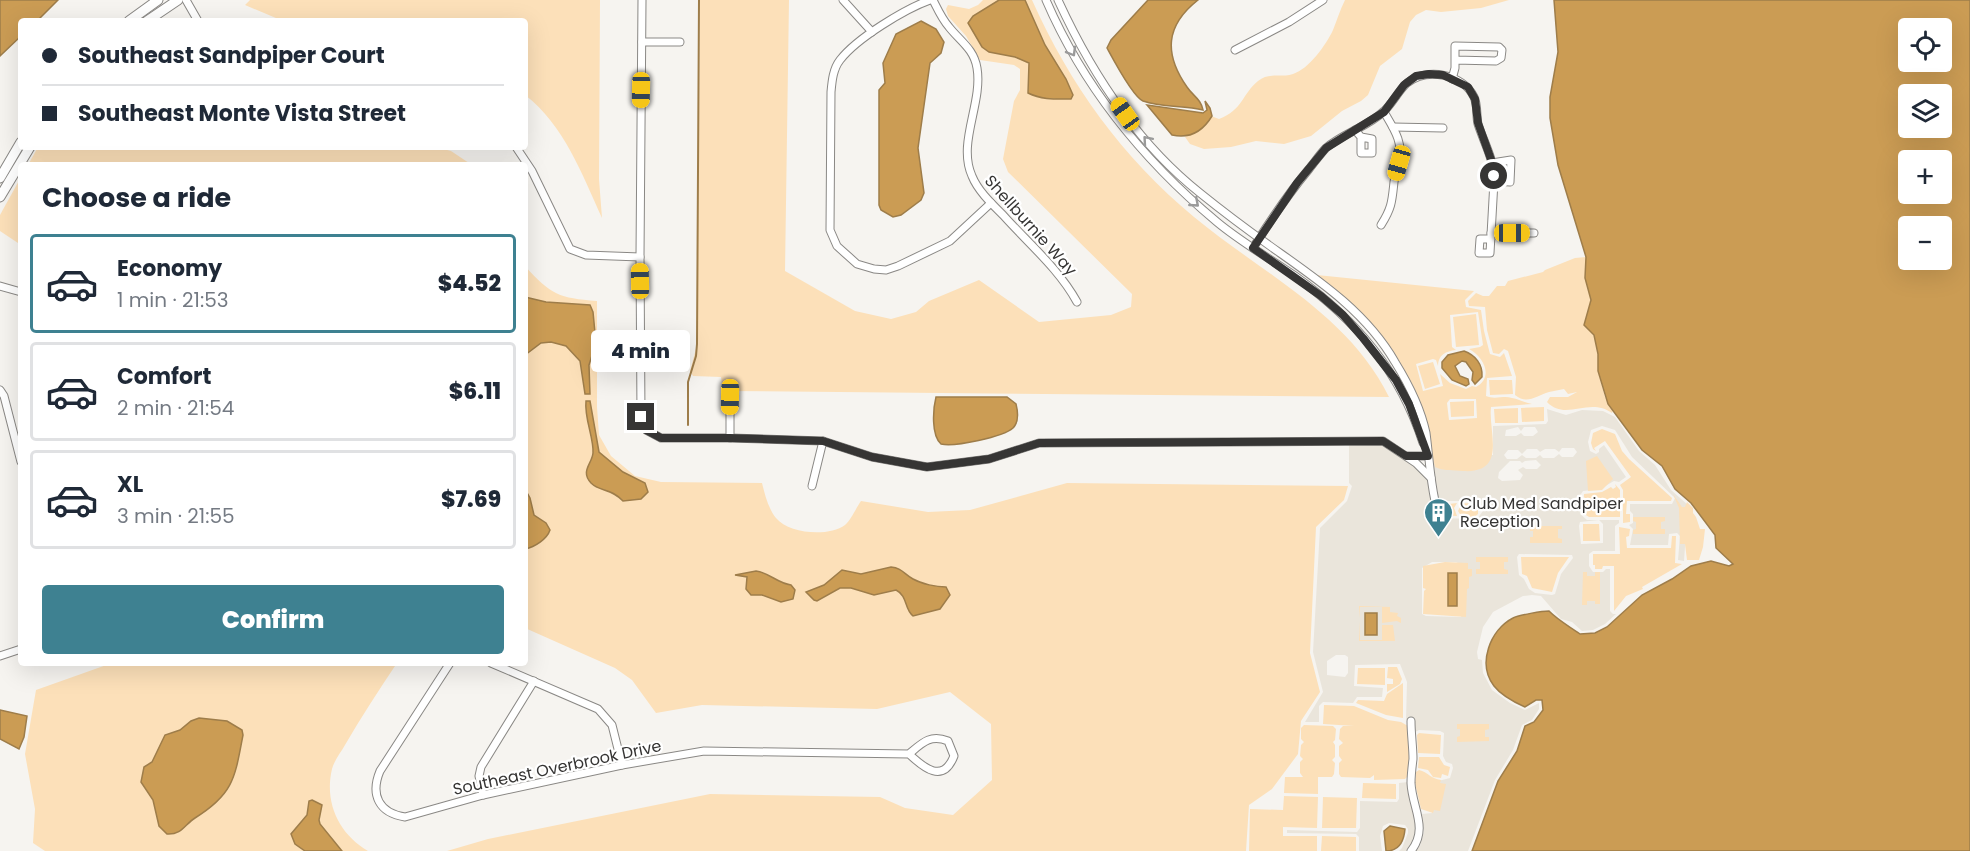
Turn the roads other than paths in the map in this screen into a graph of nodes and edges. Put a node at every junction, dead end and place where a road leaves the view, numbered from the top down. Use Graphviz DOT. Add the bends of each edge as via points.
graph roads {
  1 [pos="158,0"];
  2 [pos="178,0"];
  3 [pos="186,0"];
  4 [pos="642,0"];
  5 [pos="843,0"];
  6 [pos="932,0"];
  7 [pos="1046,0"];
  8 [pos="1058,0"];
  9 [pos="1323,0"];
  10 [pos="133,18"];
  11 [pos="151,18"];
  12 [pos="196,18"];
  13 [pos="872,32"];
  14 [pos="642,42"];
  15 [pos="680,42"];
  16 [pos="1235,50"];
  17 [pos="1455,60"];
  18 [pos="1452,79"];
  19 [pos="1384,112"];
  20 [pos="1393,127"];
  21 [pos="1443,128"];
  22 [pos="1355,130"];
  23 [pos="1360,137"];
  24 [pos="18,147"];
  25 [pos="1492,163"];
  26 [pos="528,166"];
  27 [pos="18,167"];
  28 [pos="0,177"];
  29 [pos="1494,181"];
  30 [pos="0,197"];
  31 [pos="991,203"];
  32 [pos="1381,225"];
  33 [pos="1534,233"];
  34 [pos="1259,238"];
  35 [pos="1253,248"];
  36 [pos="639,257"];
  37 [pos="0,286"];
  38 [pos="18,291"];
  39 [pos="1077,302"];
  40 [pos="0,390"];
  41 [pos="730,397"];
  42 [pos="730,438"];
  43 [pos="823,441"];
  44 [pos="18,450"];
  45 [pos="1406,456"];
  46 [pos="1428,456"];
  47 [pos="1431,478"];
  48 [pos="812,486"];
  49 [pos="1435,501"];
  50 [pos="18,649"];
  51 [pos="0,656"];
  52 [pos="448,666"];
  53 [pos="498,666"];
  54 [pos="534,681"];
  55 [pos="1411,721"];
  56 [pos="909,754"];
  57 [pos="622,765"];
  58 [pos="483,795"];
  59 [pos="1411,851"];
  1 -- 10 [label="street"];
  2 -- 11 [label="street"];
  3 -- 12 [label="street"];
  4 -- 14 [label="street"];
  5 -- 13 [label="street"];
  6 -- 13 [label="street"];
  6 -- 31 [label="street, Shellburnie Way" via="972,54 977,68 968,160 970,174"];
  7 -- 35 [label="street, one-way" via="1070,50 1119,124 1187,196"];
  34 -- 8 [label="street, one-way" via="1162,158 1125,114 1075,38"];
  9 -- 16 [label="street"];
  13 -- 31 [label="street" via="839,61 833,75 830,230 837,246 857,264 886,270 950,241"];
  14 -- 15 [label="street"];
  14 -- 36 [label="street"];
  17 -- 17 [label="street" via="1455,46 1502,50 1496,61"];
  17 -- 18 [label="street"];
  18 -- 19 [label="street" via="1429,74 1416,76"];
  18 -- 25 [label="street" via="1468,87 1475,99 1478,123"];
  19 -- 20 [label="street"];
  19 -- 22 [label="street"];
  20 -- 21 [label="street"];
  20 -- 32 [label="street" via="1401,149 1390,212"];
  22 -- 23 [label="street"];
  22 -- 34 [label="street" via="1326,148"];
  24 -- 28 [label="street"];
  25 -- 29 [label="street"];
  25 -- 29 [label="street" via="1511,160 1510,182"];
  26 -- 36 [label="street" via="570,249 586,255"];
  27 -- 30 [label="street"];
  29 -- 33 [label="street" via="1491,236"];
  31 -- 39 [label="street, Shellburnie Way" via="1067,285"];
  34 -- 35 [label="street"];
  34 -- 46 [label="street" via="1330,289 1371,328 1409,388 1425,432"];
  35 -- 46 [label="street" via="1321,296 1363,338 1405,396"];
  36 -- 42 [label="street" via="641,417 646,430 661,438"];
  37 -- 38 [label="street"];
  40 -- 44 [label="street"];
  41 -- 42 [label="street"];
  42 -- 43 [label="street"];
  43 -- 45 [label="street" via="872,457 927,467 989,459 1039,443 1383,441"];
  43 -- 48 [label="street"];
  45 -- 46 [label="street"];
  45 -- 47 [label="street"];
  46 -- 47 [label="street"];
  47 -- 49 [label="street"];
  50 -- 51 [label="street"];
  52 -- 58 [label="street, Southeast Overbrook Drive" via="380,771 377,796 382,808 405,817"];
  53 -- 54 [label="street"];
  54 -- 57 [label="street" via="598,708 612,724"];
  54 -- 58 [label="street" via="481,767"];
  55 -- 59 [label="street" via="1411,785 1420,831"];
  56 -- 56 [label="street" via="935,772 945,770 954,756 948,741 938,737 928,739"];
  56 -- 57 [label="street, Southeast Overbrook Drive" via="704,751"];
  57 -- 58 [label="street, Southeast Overbrook Drive"];
}
